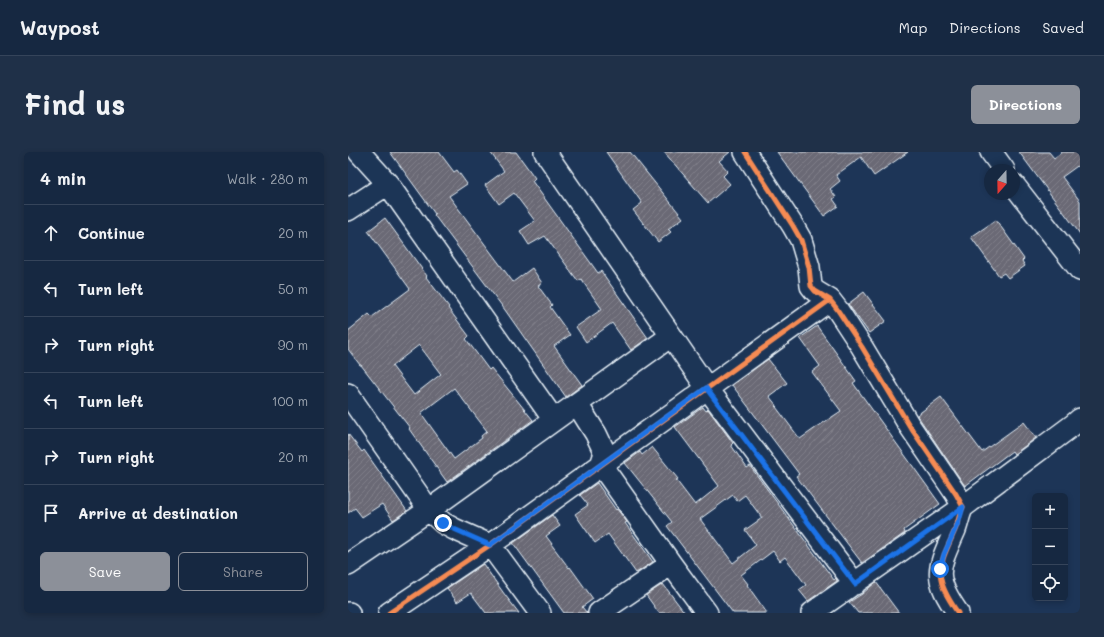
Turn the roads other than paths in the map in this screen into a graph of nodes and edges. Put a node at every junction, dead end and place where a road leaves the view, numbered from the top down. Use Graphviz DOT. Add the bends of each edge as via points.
graph roads {
  1 [pos="359,152"];
  2 [pos="546,152"];
  3 [pos="745,152"];
  4 [pos="991,152"];
  5 [pos="1000,164"];
  6 [pos="388,184"];
  7 [pos="1020,193"];
  8 [pos="348,210"];
  9 [pos="1080,270"];
  10 [pos="830,300"];
  11 [pos="671,336"];
  12 [pos="706,388"];
  13 [pos="348,394"];
  14 [pos="577,404"];
  15 [pos="1080,419"];
  16 [pos="554,420"];
  17 [pos="601,465"];
  18 [pos="963,507"];
  19 [pos="429,510"];
  20 [pos="490,545"];
  21 [pos="670,564"];
  22 [pos="348,565"];
  23 [pos="855,584"];
  24 [pos="388,613"];
  25 [pos="540,613"];
  26 [pos="599,613"];
  27 [pos="707,613"];
  28 [pos="812,613"];
  29 [pos="958,613"];
  1 -- 6 [label="street"];
  2 -- 11 [label="street"];
  3 -- 10 [label="street" via="801,240 809,267 811,286"];
  4 -- 5 [label="street"];
  6 -- 8 [label="street"];
  6 -- 16 [label="street"];
  7 -- 9 [label="street"];
  10 -- 12 [label="street"];
  10 -- 18 [label="street"];
  11 -- 12 [label="street"];
  11 -- 14 [label="street"];
  12 -- 17 [label="street"];
  12 -- 23 [label="street"];
  13 -- 19 [label="street"];
  14 -- 16 [label="street"];
  14 -- 17 [label="street" via="605,453"];
  15 -- 18 [label="street"];
  16 -- 19 [label="street"];
  17 -- 20 [label="street"];
  17 -- 21 [label="street"];
  18 -- 23 [label="street"];
  18 -- 29 [label="street" via="940,569 941,583"];
  19 -- 20 [label="street" via="443,523"];
  19 -- 22 [label="street"];
  20 -- 24 [label="street"];
  20 -- 25 [label="street"];
  21 -- 26 [label="street"];
  21 -- 27 [label="street"];
  23 -- 28 [label="street"];
}
